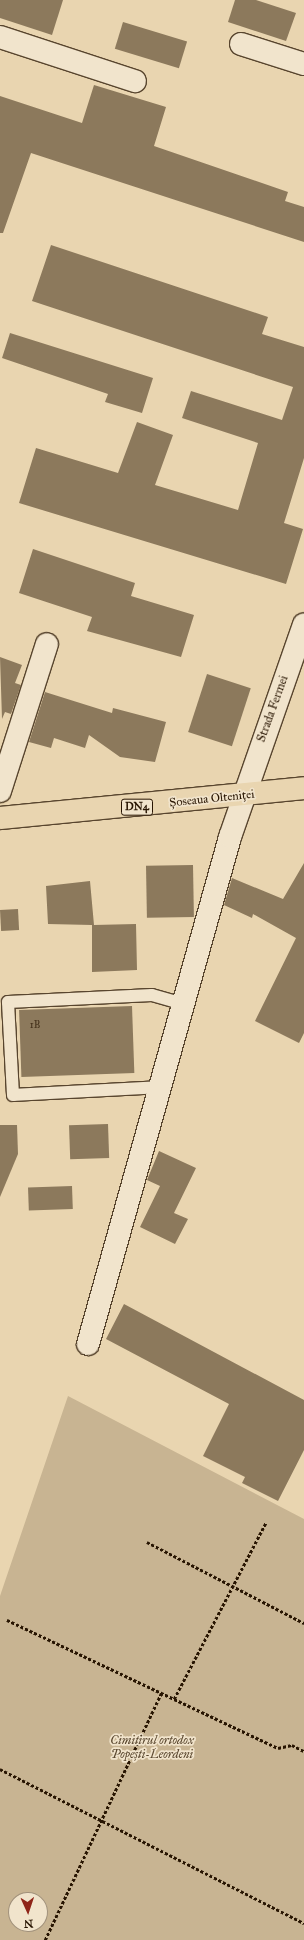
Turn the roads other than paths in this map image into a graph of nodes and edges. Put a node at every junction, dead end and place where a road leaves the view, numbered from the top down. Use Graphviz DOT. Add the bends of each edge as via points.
graph roads {
  1 [pos="0,37"];
  2 [pos="241,44"];
  3 [pos="304,64"];
  4 [pos="135,81"];
  5 [pos="304,624"];
  6 [pos="47,644"];
  7 [pos="304,788"];
  8 [pos="0,791"];
  9 [pos="243,796"];
  10 [pos="0,818"];
  11 [pos="184,1004"];
  12 [pos="4,1022"];
  13 [pos="161,1087"];
  14 [pos="88,1344"];
  1 -- 4 [label="street"];
  2 -- 3 [label="street"];
  5 -- 9 [label="street, Strada Fermei"];
  6 -- 8 [label="street"];
  7 -- 9 [label="main road, Șoseaua Olteniței / DN4"];
  9 -- 10 [label="main road, Șoseaua Olteniței / DN4"];
  9 -- 11 [label="street, Strada Fermei"];
  11 -- 12 [label="lane" via="152,994 8,1002"];
  11 -- 13 [label="street, Strada Fermei"];
  12 -- 13 [label="lane" via="13,1095"];
  13 -- 14 [label="street, Strada Fermei"];
}
